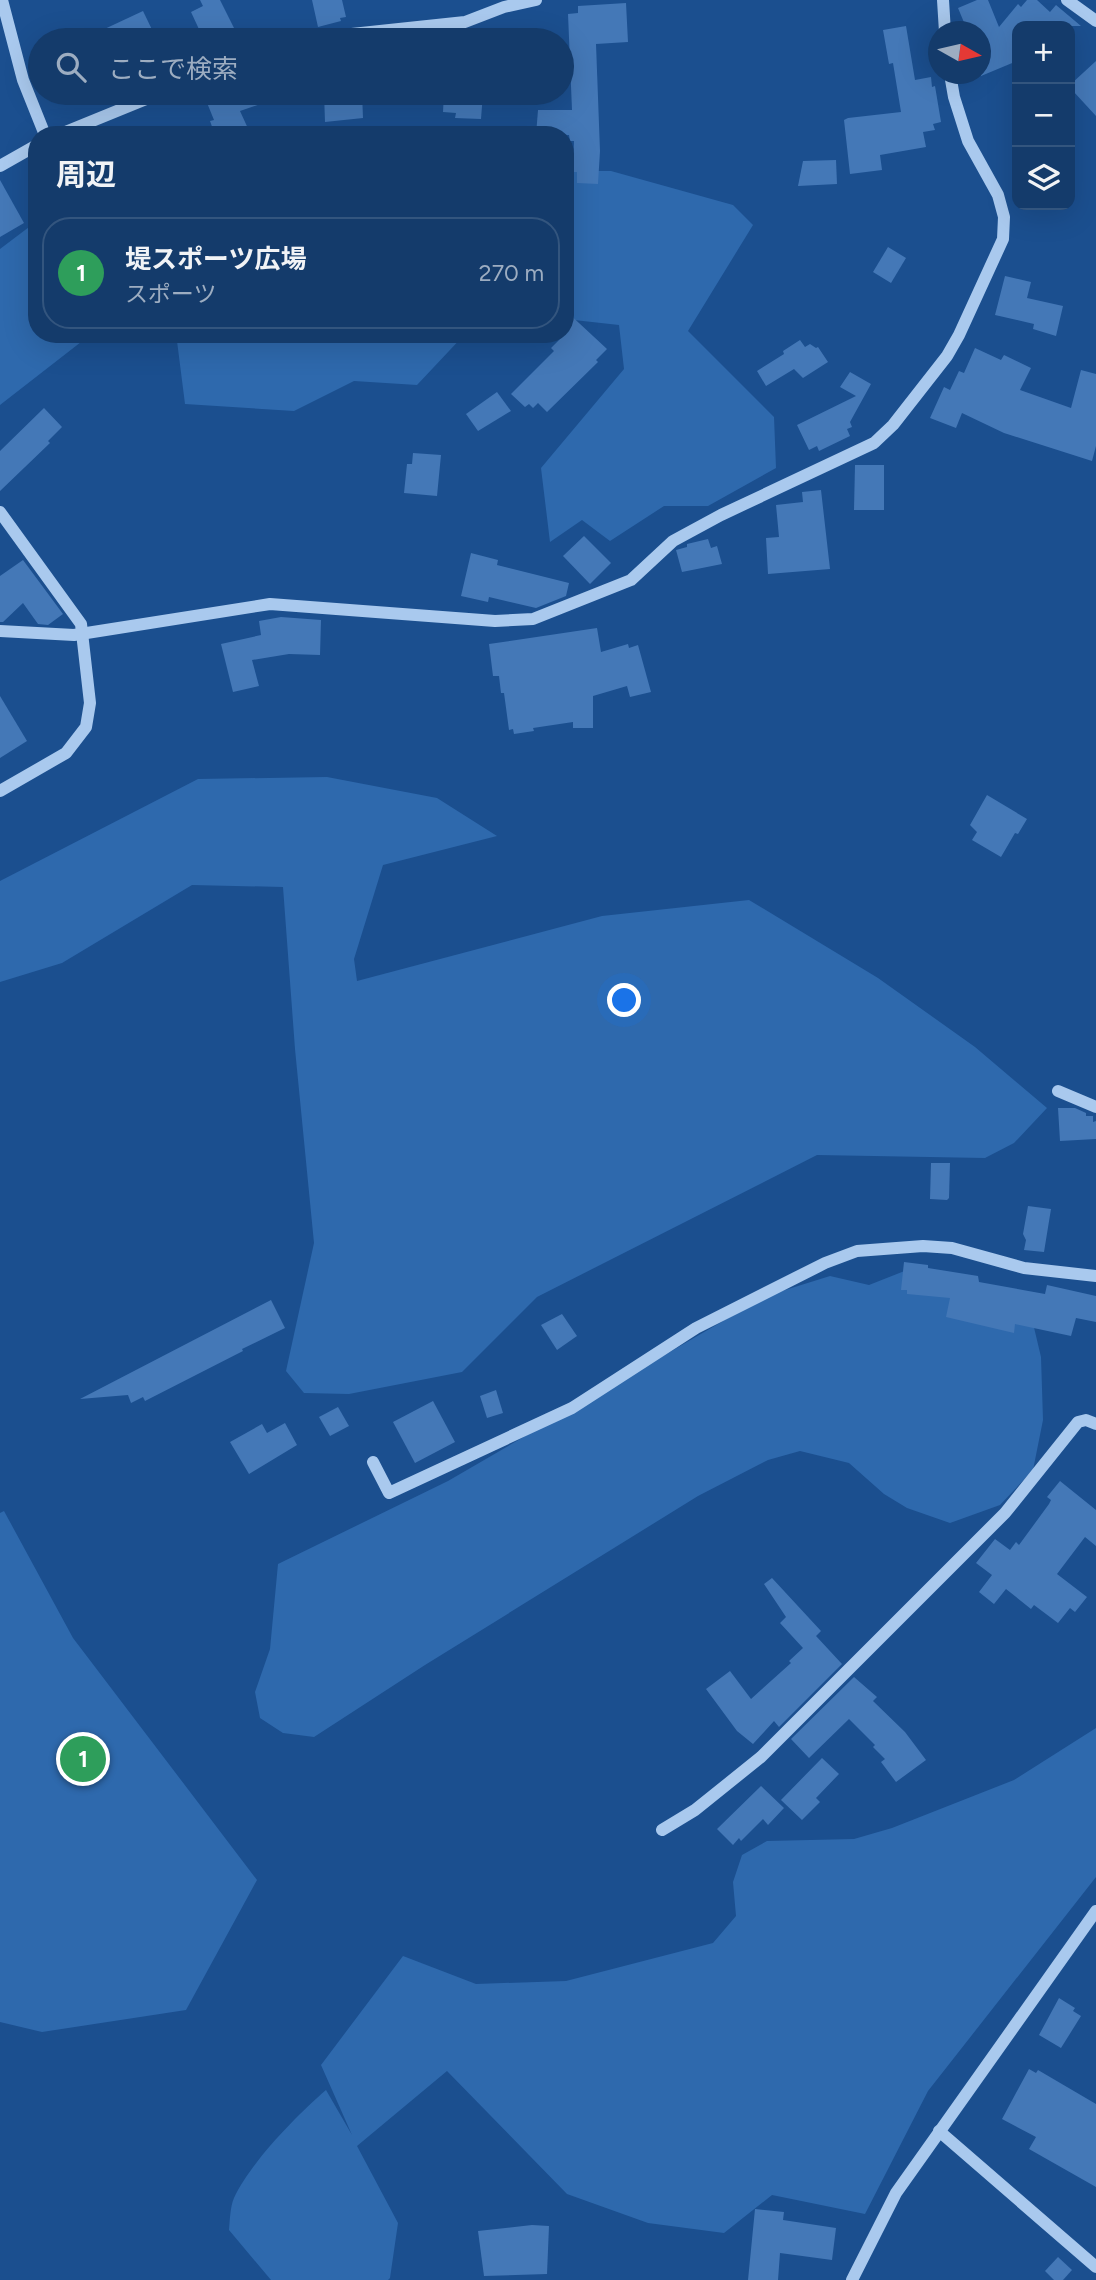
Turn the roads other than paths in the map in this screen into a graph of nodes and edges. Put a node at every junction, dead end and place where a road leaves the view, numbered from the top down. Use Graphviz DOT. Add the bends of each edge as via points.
graph roads {
  1 [pos="2,0"];
  2 [pos="536,0"];
  3 [pos="943,0"];
  4 [pos="1067,0"];
  5 [pos="944,21"];
  6 [pos="1096,21"];
  7 [pos="408,28"];
  8 [pos="952,84"];
  9 [pos="28,92"];
  10 [pos="33,105"];
  11 [pos="132,105"];
  12 [pos="41,126"];
  13 [pos="80,126"];
  14 [pos="28,150"];
  15 [pos="0,166"];
  16 [pos="0,512"];
  17 [pos="0,631"];
  18 [pos="83,633"];
  19 [pos="0,791"];
  20 [pos="1058,1091"];
  21 [pos="1096,1107"];
  22 [pos="1096,1276"];
  23 [pos="1096,1424"];
  24 [pos="373,1462"];
  25 [pos="662,1830"];
  26 [pos="1096,1911"];
  27 [pos="939,2131"];
  28 [pos="1096,2267"];
  29 [pos="852,2280"];
  1 -- 9 [label="street"];
  2 -- 7 [label="street" via="465,22"];
  3 -- 5 [label="street"];
  4 -- 6 [label="street"];
  8 -- 18 [label="street" via="968,141 998,195 1003,239 947,356 874,443 673,541 631,580 533,618 495,621 270,604"];
  10 -- 12 [label="street"];
  11 -- 13 [label="street"];
  14 -- 15 [label="street"];
  16 -- 18 [label="street"];
  17 -- 18 [label="street"];
  18 -- 19 [label="street" via="90,703 86,727 66,752"];
  20 -- 21 [label="street"];
  22 -- 24 [label="street" via="1024,1268 952,1248 857,1251 825,1262 696,1328 572,1408 389,1493"];
  23 -- 25 [label="street" via="1078,1422 1005,1513 761,1757"];
  26 -- 27 [label="street"];
  27 -- 28 [label="street"];
  27 -- 29 [label="street" via="896,2193"];
}
